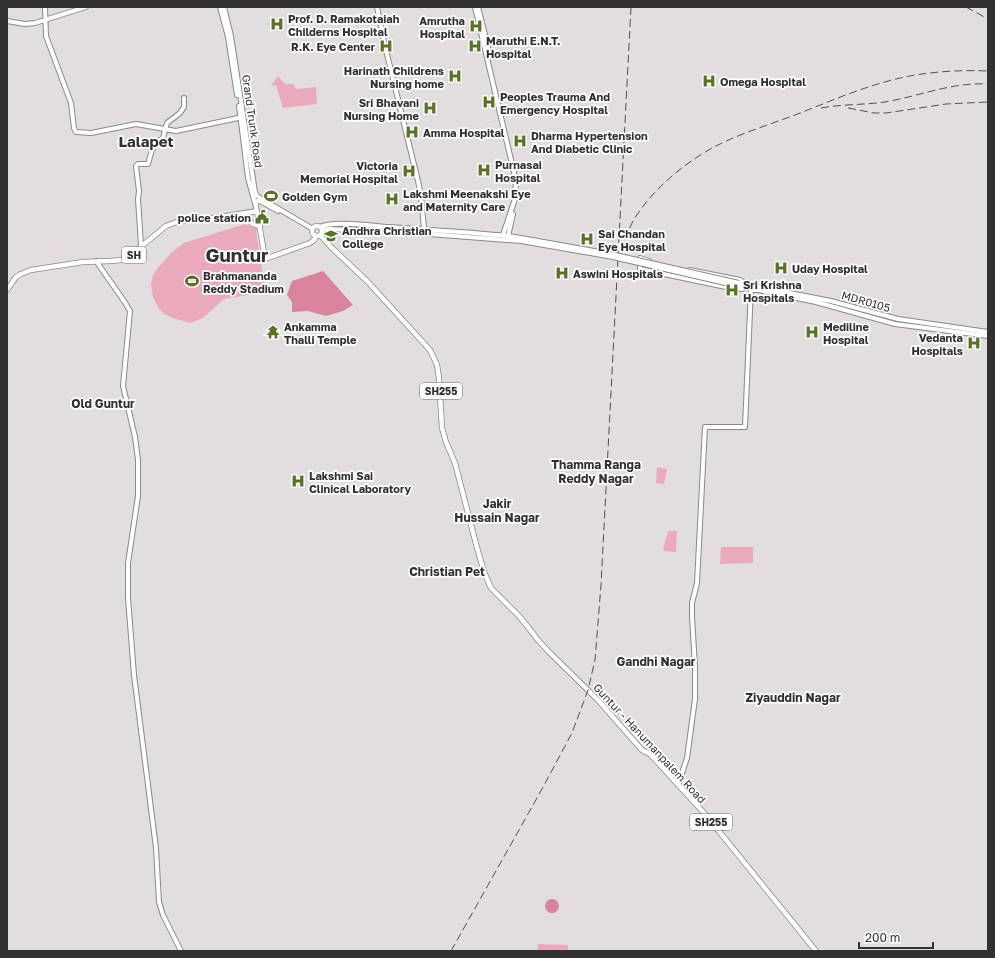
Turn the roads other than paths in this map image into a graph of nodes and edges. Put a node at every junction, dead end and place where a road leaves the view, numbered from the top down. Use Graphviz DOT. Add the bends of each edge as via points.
graph roads {
  1 [pos="45,7"];
  2 [pos="84,7"];
  3 [pos="220,7"];
  4 [pos="224,7"];
  5 [pos="377,7"];
  6 [pos="477,7"];
  7 [pos="45,20"];
  8 [pos="7,21"];
  9 [pos="184,98"];
  10 [pos="242,117"];
  11 [pos="165,130"];
  12 [pos="256,205"];
  13 [pos="257,211"];
  14 [pos="260,226"];
  15 [pos="313,229"];
  16 [pos="424,229"];
  17 [pos="319,233"];
  18 [pos="506,235"];
  19 [pos="521,240"];
  20 [pos="141,245"];
  21 [pos="97,262"];
  22 [pos="745,286"];
  23 [pos="751,288"];
  24 [pos="7,290"];
  25 [pos="7,294"];
  26 [pos="988,332"];
  27 [pos="988,336"];
  28 [pos="678,785"];
  29 [pos="181,951"];
  30 [pos="816,951"];
  1 -- 7 [label="street"];
  2 -- 7 [label="street"];
  3 -- 10 [label="street, Grand Trunk Road"];
  4 -- 10 [label="street, Grand Trunk Road" via="231,36"];
  5 -- 16 [label="street" via="418,181"];
  6 -- 18 [label="street" via="518,178 518,199"];
  7 -- 8 [label="street" via="25,24"];
  7 -- 11 [label="street" via="47,38 71,103 75,131 91,133 136,124"];
  9 -- 11 [label="street" via="184,108 167,123"];
  10 -- 11 [label="street" via="177,131"];
  10 -- 12 [label="street, Grand Trunk Road" via="248,178"];
  10 -- 15 [label="street, Grand Trunk Road" via="257,196"];
  11 -- 20 [label="street" via="163,138 152,150 148,164 136,166"];
  12 -- 13 [label="street, Grand Trunk Road"];
  12 -- 15 [label="street" via="257,201 260,201"];
  13 -- 14 [label="main road"];
  13 -- 20 [label="main road, SH" via="179,221 166,226"];
  14 -- 17 [label="main road" via="265,259 310,243"];
  14 -- 21 [label="main road, SH" via="244,217 180,223 168,228 126,261"];
  15 -- 17 [label="main road" via="315,227"];
  15 -- 17 [label="main road, Guntur - Hanumanpalem Road" via="313,234"];
  16 -- 17 [label="street" via="329,224"];
  16 -- 18 [label="street"];
  17 -- 19 [label="street" via="329,229"];
  17 -- 28 [label="main road, Guntur - Hanumanpalem Road / SH255" via="429,348 437,365 441,388 442,428 458,465 487,572 495,590 537,639"];
  18 -- 19 [label="street"];
  19 -- 22 [label="street, MDR0105, bridge" via="611,254"];
  20 -- 21 [label="main road, SH" via="122,260"];
  21 -- 24 [label="main road, SH" via="43,268 21,274"];
  21 -- 25 [label="main road, SH" via="22,275"];
  21 -- 29 [label="street" via="130,311 123,386 138,460 138,496 128,563 134,680 156,848 159,902"];
  22 -- 22 [label="street" via="741,289 726,287 640,269 640,258 740,280"];
  22 -- 23 [label="street, MDR0105"];
  22 -- 26 [label="street, MDR0105" via="831,301 898,319"];
  23 -- 27 [label="street, MDR0105" via="836,307 895,324"];
  23 -- 28 [label="street" via="745,427 705,427 697,583 692,603 695,698 687,758"];
  28 -- 30 [label="main road, Guntur - Hanumanpalem Road / SH255"];
}
